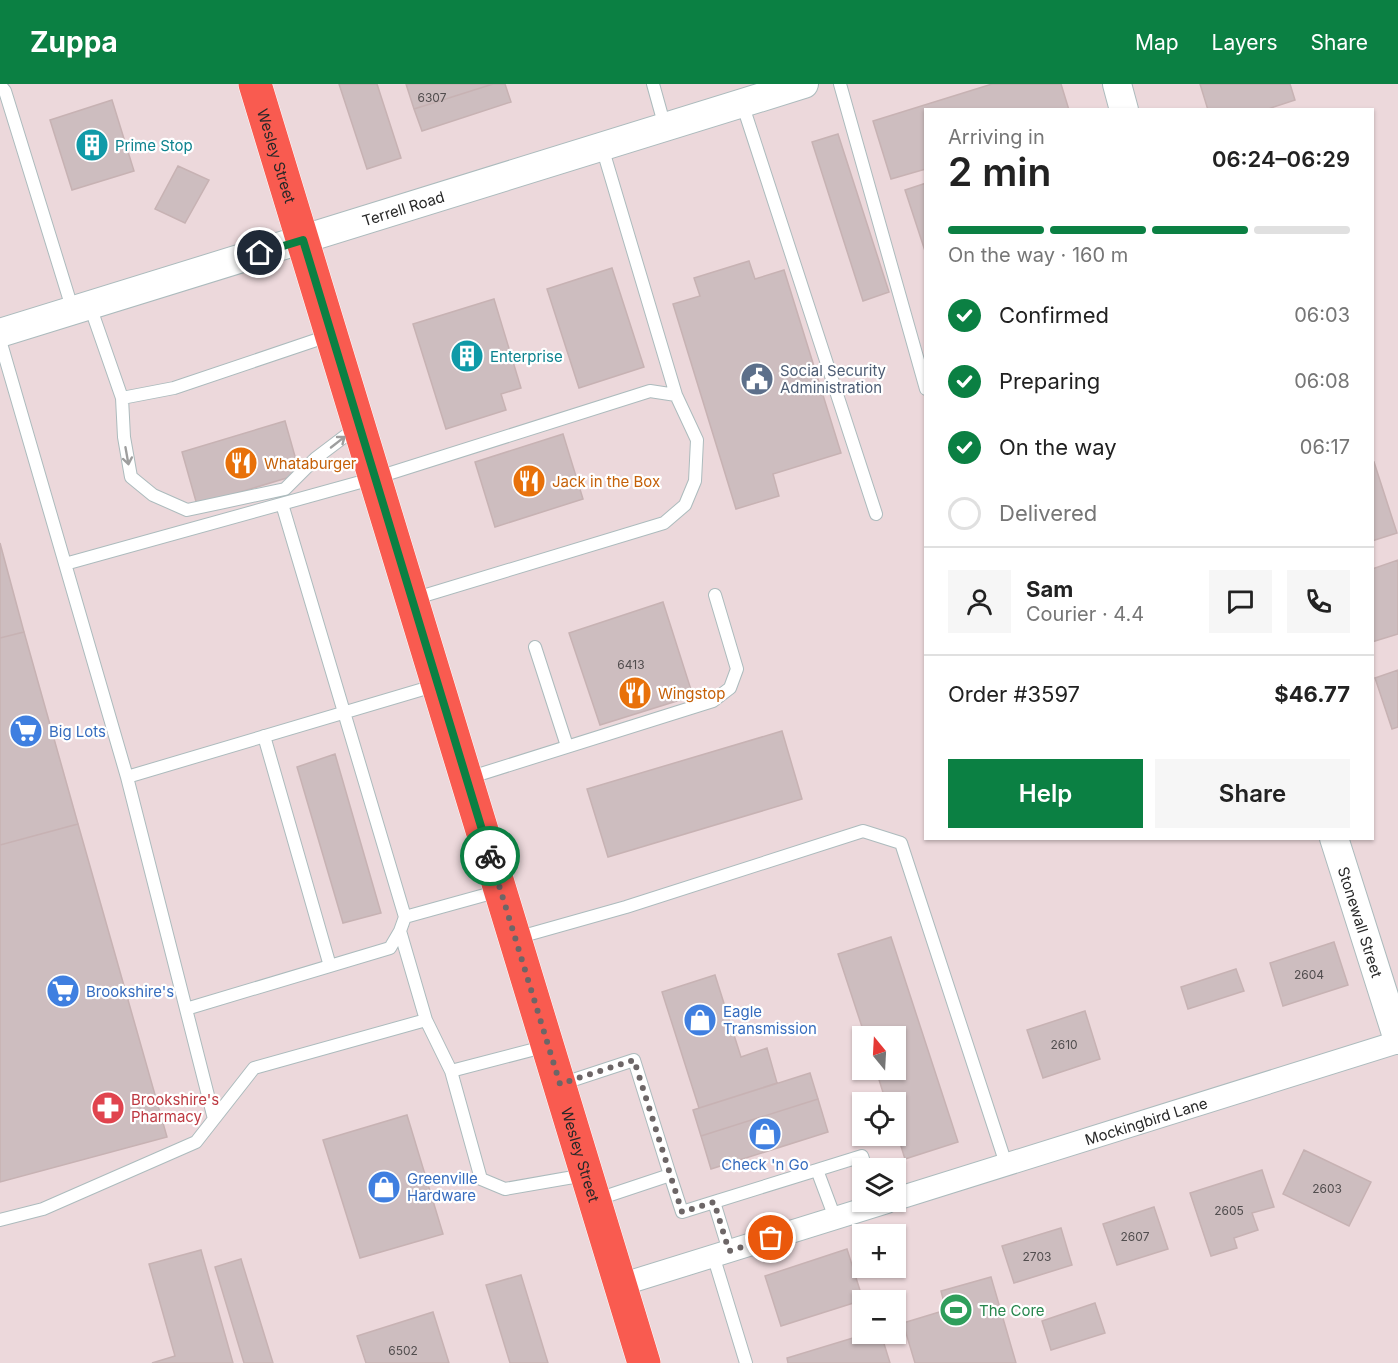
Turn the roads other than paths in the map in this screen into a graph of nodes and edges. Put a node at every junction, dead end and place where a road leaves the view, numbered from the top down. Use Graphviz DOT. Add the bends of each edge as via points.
graph roads {
  1 [pos="255,84"];
  2 [pos="653,84"];
  3 [pos="804,84"];
  4 [pos="840,84"];
  5 [pos="1117,84"];
  6 [pos="0,85"];
  7 [pos="742,103"];
  8 [pos="1123,108"];
  9 [pos="665,127"];
  10 [pos="602,147"];
  11 [pos="303,240"];
  12 [pos="81,308"];
  13 [pos="0,333"];
  14 [pos="332,335"];
  15 [pos="0,340"];
  16 [pos="924,384"];
  17 [pos="676,395"];
  18 [pos="122,398"];
  19 [pos="359,425"];
  20 [pos="375,478"];
  21 [pos="282,504"];
  22 [pos="876,514"];
  23 [pos="65,564"];
  24 [pos="715,595"];
  25 [pos="412,599"];
  26 [pos="535,647"];
  27 [pos="438,685"];
  28 [pos="344,712"];
  29 [pos="264,736"];
  30 [pos="567,746"];
  31 [pos="127,777"];
  32 [pos="466,778"];
  33 [pos="1335,840"];
  34 [pos="500,890"];
  35 [pos="405,917"];
  36 [pos="400,931"];
  37 [pos="515,939"];
  38 [pos="330,966"];
  39 [pos="186,1010"];
  40 [pos="426,1020"];
  41 [pos="1398,1041"];
  42 [pos="548,1046"];
  43 [pos="451,1071"];
  44 [pos="560,1084"];
  45 [pos="214,1119"];
  46 [pos="852,1159"];
  47 [pos="1006,1164"];
  48 [pos="817,1170"];
  49 [pos="670,1175"];
  50 [pos="591,1187"];
  51 [pos="906,1195"];
  52 [pos="714,1202"];
  53 [pos="854,1212"];
  54 [pos="835,1218"];
  55 [pos="0,1220"];
  56 [pos="721,1253"];
  57 [pos="620,1285"];
  58 [pos="644,1363"];
  59 [pos="746,1363"];
  1 -- 11 [label="main road, Wesley Street"];
  2 -- 9 [label="lane"];
  3 -- 7 [label="street, Terrell Road"];
  4 -- 16 [label="lane"];
  5 -- 8 [label="street"];
  6 -- 12 [label="lane"];
  7 -- 9 [label="street, Terrell Road"];
  7 -- 22 [label="lane"];
  9 -- 10 [label="street, Terrell Road"];
  10 -- 11 [label="street, Terrell Road"];
  10 -- 17 [label="lane"];
  11 -- 12 [label="street, Terrell Road"];
  11 -- 14 [label="main road, Wesley Street"];
  12 -- 13 [label="street, Terrell Road"];
  12 -- 18 [label="lane"];
  14 -- 18 [label="lane" via="174,388"];
  14 -- 19 [label="main road, Wesley Street"];
  15 -- 23 [label="lane"];
  17 -- 20 [label="lane" via="650,391"];
  17 -- 25 [label="lane" via="697,440 695,481 685,505 664,523"];
  18 -- 19 [label="lane, one-way" via="131,477 153,495 188,510 285,489 316,458"];
  19 -- 20 [label="main road, Wesley Street"];
  20 -- 21 [label="lane"];
  20 -- 25 [label="main road, Wesley Street"];
  21 -- 23 [label="lane"];
  21 -- 28 [label="lane"];
  23 -- 31 [label="lane"];
  24 -- 30 [label="lane" via="737,669 730,688 713,701"];
  25 -- 27 [label="main road, Wesley Street"];
  26 -- 30 [label="lane"];
  27 -- 28 [label="lane"];
  27 -- 32 [label="main road, Wesley Street"];
  28 -- 29 [label="lane"];
  28 -- 35 [label="lane"];
  29 -- 31 [label="lane"];
  29 -- 38 [label="lane"];
  30 -- 32 [label="lane"];
  31 -- 39 [label="lane"];
  32 -- 34 [label="main road, Wesley Street"];
  33 -- 41 [label="street, Stonewall Street"];
  34 -- 35 [label="lane"];
  34 -- 37 [label="main road, Wesley Street"];
  35 -- 36 [label="lane"];
  36 -- 38 [label="lane" via="390,948"];
  36 -- 40 [label="lane"];
  37 -- 42 [label="main road, Wesley Street"];
  37 -- 47 [label="lane" via="863,831 901,843"];
  38 -- 39 [label="lane"];
  39 -- 45 [label="lane"];
  40 -- 43 [label="lane"];
  40 -- 45 [label="lane" via="254,1068"];
  41 -- 47 [label="street, Mockingbird Lane"];
  42 -- 43 [label="lane"];
  42 -- 44 [label="main road, Wesley Street"];
  43 -- 50 [label="lane" via="481,1179 505,1189"];
  44 -- 49 [label="lane" via="634,1060"];
  44 -- 50 [label="main road, Wesley Street"];
  45 -- 55 [label="lane" via="196,1142 43,1209"];
  46 -- 48 [label="lane"];
  47 -- 51 [label="street, Mockingbird Lane"];
  48 -- 52 [label="lane"];
  48 -- 54 [label="lane"];
  49 -- 50 [label="lane"];
  49 -- 52 [label="lane" via="682,1212"];
  50 -- 57 [label="main road, Wesley Street"];
  52 -- 56 [label="lane"];
  53 -- 54 [label="street, Mockingbird Lane"];
  54 -- 56 [label="street, Mockingbird Lane"];
  56 -- 57 [label="street, Mockingbird Lane"];
  56 -- 59 [label="lane"];
  57 -- 58 [label="main road, Wesley Street"];
}
